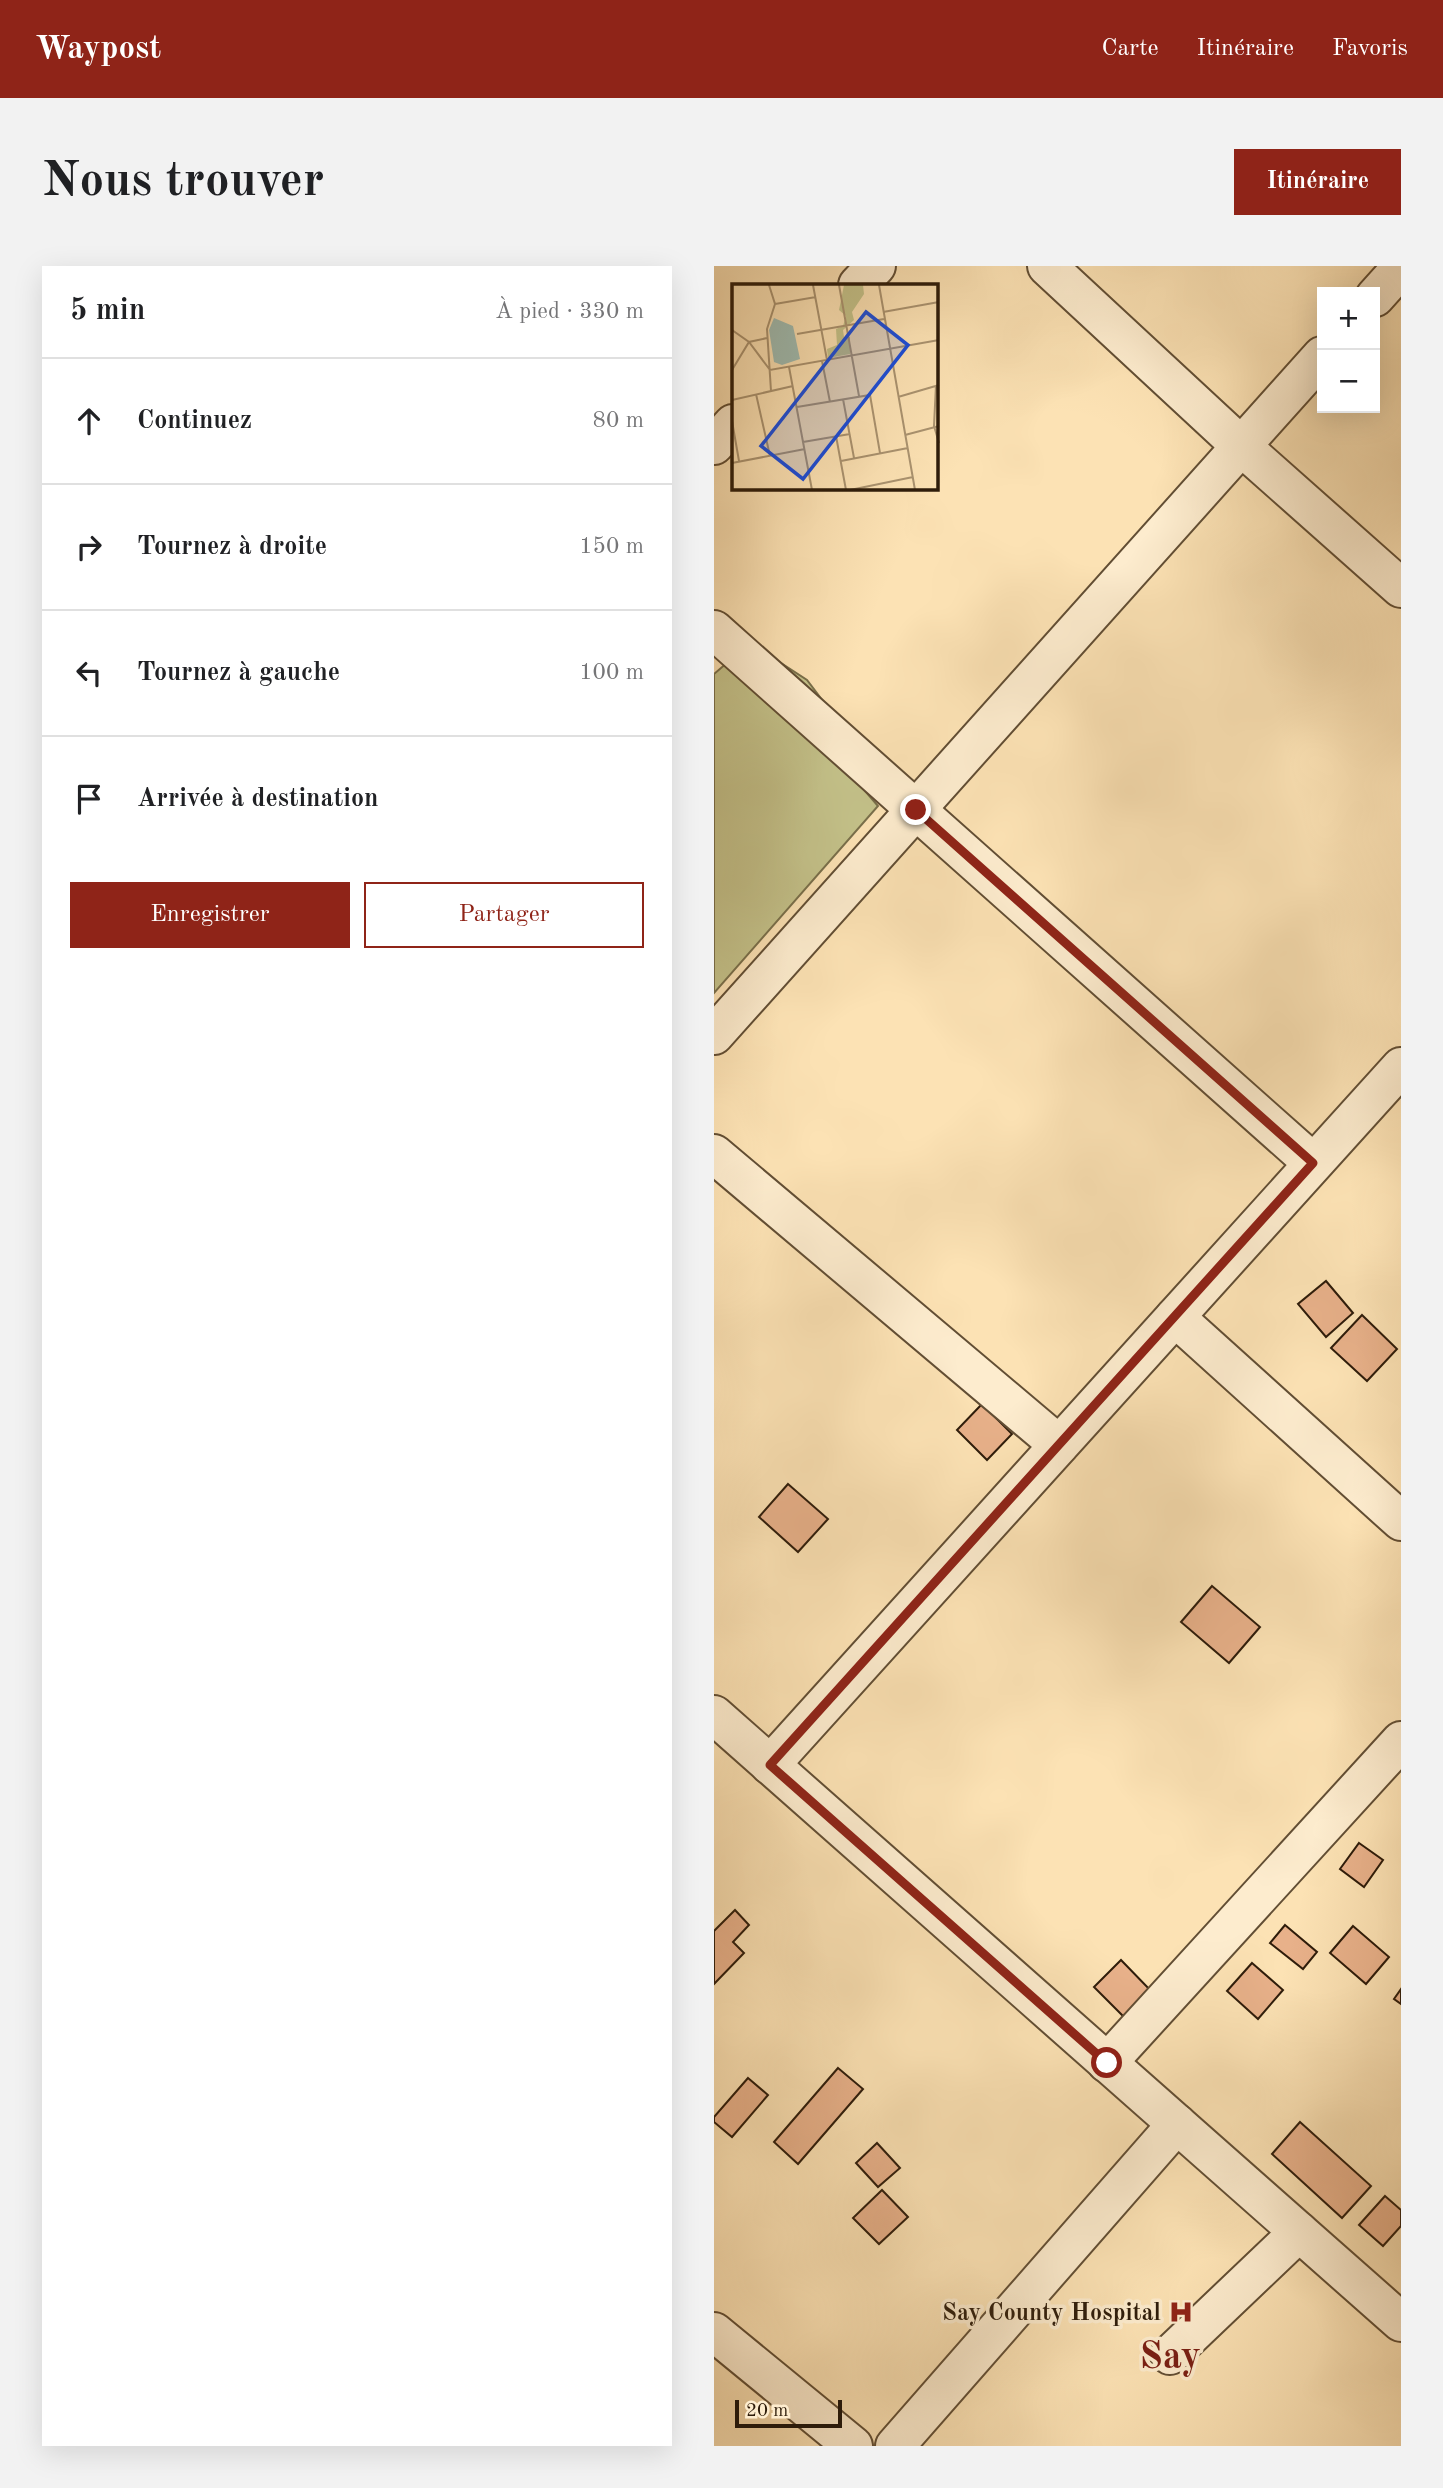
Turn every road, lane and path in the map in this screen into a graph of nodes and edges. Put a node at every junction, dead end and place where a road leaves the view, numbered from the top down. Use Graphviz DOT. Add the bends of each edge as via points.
graph roads {
  1 [pos="876,266"];
  2 [pos="1047,266"];
  3 [pos="1401,268"];
  4 [pos="859,284"];
  5 [pos="1380,291"];
  6 [pos="1317,362"];
  7 [pos="732,425"];
  8 [pos="714,445"];
  9 [pos="1241,446"];
  10 [pos="1401,588"];
  11 [pos="714,630"];
  12 [pos="916,810"];
  13 [pos="714,1035"];
  14 [pos="1401,1067"];
  15 [pos="714,1154"];
  16 [pos="1313,1163"];
  17 [pos="1175,1317"];
  18 [pos="1059,1445"];
  19 [pos="1401,1521"];
  20 [pos="714,1715"];
  21 [pos="1399,1746"];
  22 [pos="770,1765"];
  23 [pos="1107,2063"];
  24 [pos="1177,2124"];
  25 [pos="1299,2232"];
  26 [pos="1401,2322"];
  27 [pos="714,2332"];
  28 [pos="1170,2355"];
  29 [pos="853,2446"];
  30 [pos="895,2446"];
  1 -- 4 [label="street"];
  2 -- 9 [label="street"];
  3 -- 5 [label="street"];
  6 -- 9 [label="street"];
  7 -- 8 [label="street"];
  9 -- 10 [label="street"];
  9 -- 12 [label="street"];
  11 -- 12 [label="street"];
  12 -- 13 [label="street"];
  12 -- 16 [label="street"];
  14 -- 16 [label="street"];
  15 -- 18 [label="street"];
  16 -- 17 [label="street"];
  17 -- 18 [label="street"];
  17 -- 19 [label="street"];
  18 -- 22 [label="street"];
  20 -- 22 [label="street"];
  21 -- 23 [label="street"];
  22 -- 23 [label="street"];
  23 -- 24 [label="street"];
  24 -- 25 [label="street"];
  24 -- 30 [label="street"];
  25 -- 26 [label="street"];
  25 -- 28 [label="street"];
  27 -- 29 [label="street"];
}
